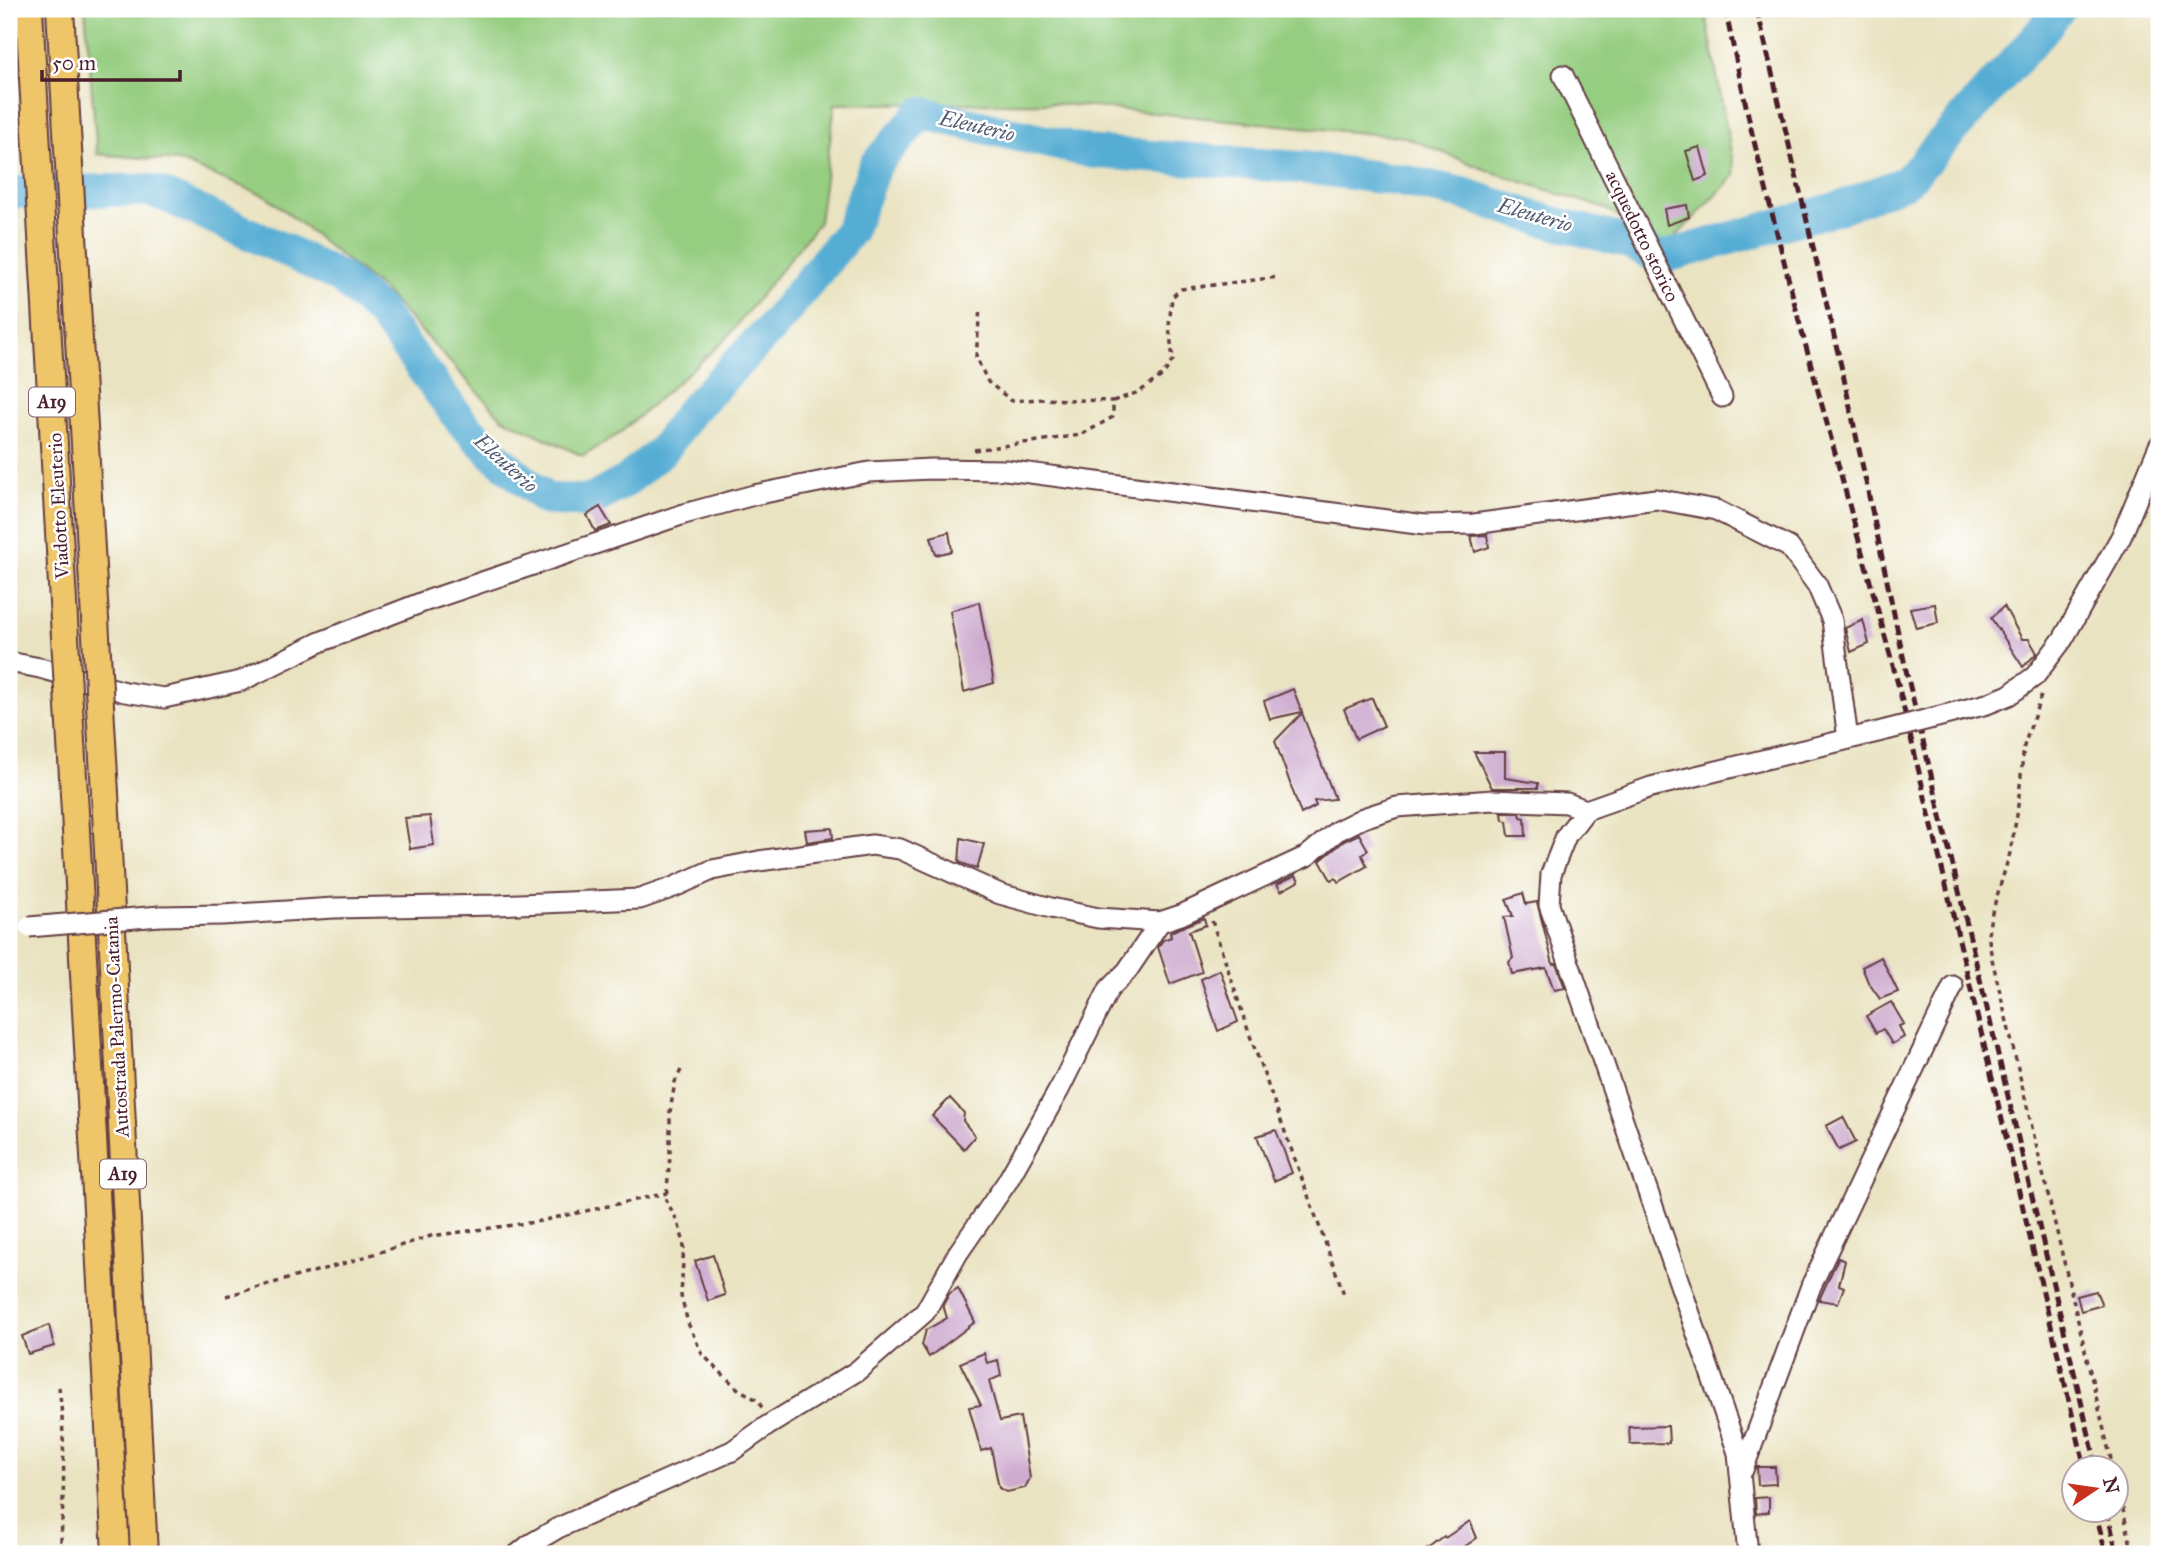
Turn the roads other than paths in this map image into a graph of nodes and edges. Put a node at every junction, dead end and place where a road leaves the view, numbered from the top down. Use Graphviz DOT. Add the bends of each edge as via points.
graph roads {
  1 [pos="29,9"];
  2 [pos="60,9"];
  3 [pos="1563,75"];
  4 [pos="1722,397"];
  5 [pos="2159,446"];
  6 [pos="9,662"];
  7 [pos="1849,739"];
  8 [pos="105,793"];
  9 [pos="74,794"];
  10 [pos="1586,810"];
  11 [pos="1160,922"];
  12 [pos="29,927"];
  13 [pos="1953,986"];
  14 [pos="1740,1481"];
  15 [pos="116,1554"];
  16 [pos="144,1554"];
  17 [pos="518,1554"];
  18 [pos="1748,1554"];
  1 -- 9 [label="highway, Viadotto Eleuterio / A19, bridge"];
  2 -- 8 [label="highway, Viadotto Eleuterio / A19, bridge"];
  3 -- 4 [label="street, acquedotto storico"];
  5 -- 7 [label="street, bridge" via="2121,537 2063,639 2035,677 1998,700"];
  6 -- 7 [label="street" via="164,698 241,681 320,642 423,602 754,495 869,472 1006,470 1425,525 1474,524 1656,499 1716,510 1789,547 1817,585 1832,620"];
  7 -- 10 [label="street" via="1651,787"];
  8 -- 16 [label="highway, Autostrada Palermo-Catania / A19"];
  9 -- 15 [label="highway, Autostrada Palermo-Catania / A19"];
  10 -- 11 [label="street" via="1567,803 1493,800 1397,807 1363,818 1307,856"];
  10 -- 14 [label="street" via="1566,836 1551,874 1549,905 1738,1453"];
  11 -- 12 [label="street, bridge" via="1098,918 1051,908 1000,894 901,849 872,845 712,870 640,899 334,908"];
  11 -- 17 [label="street" via="1109,989 1007,1182 958,1253 925,1312 857,1371 732,1451 558,1528"];
  13 -- 14 [label="street" via="1811,1286"];
  14 -- 18 [label="street"];
}
